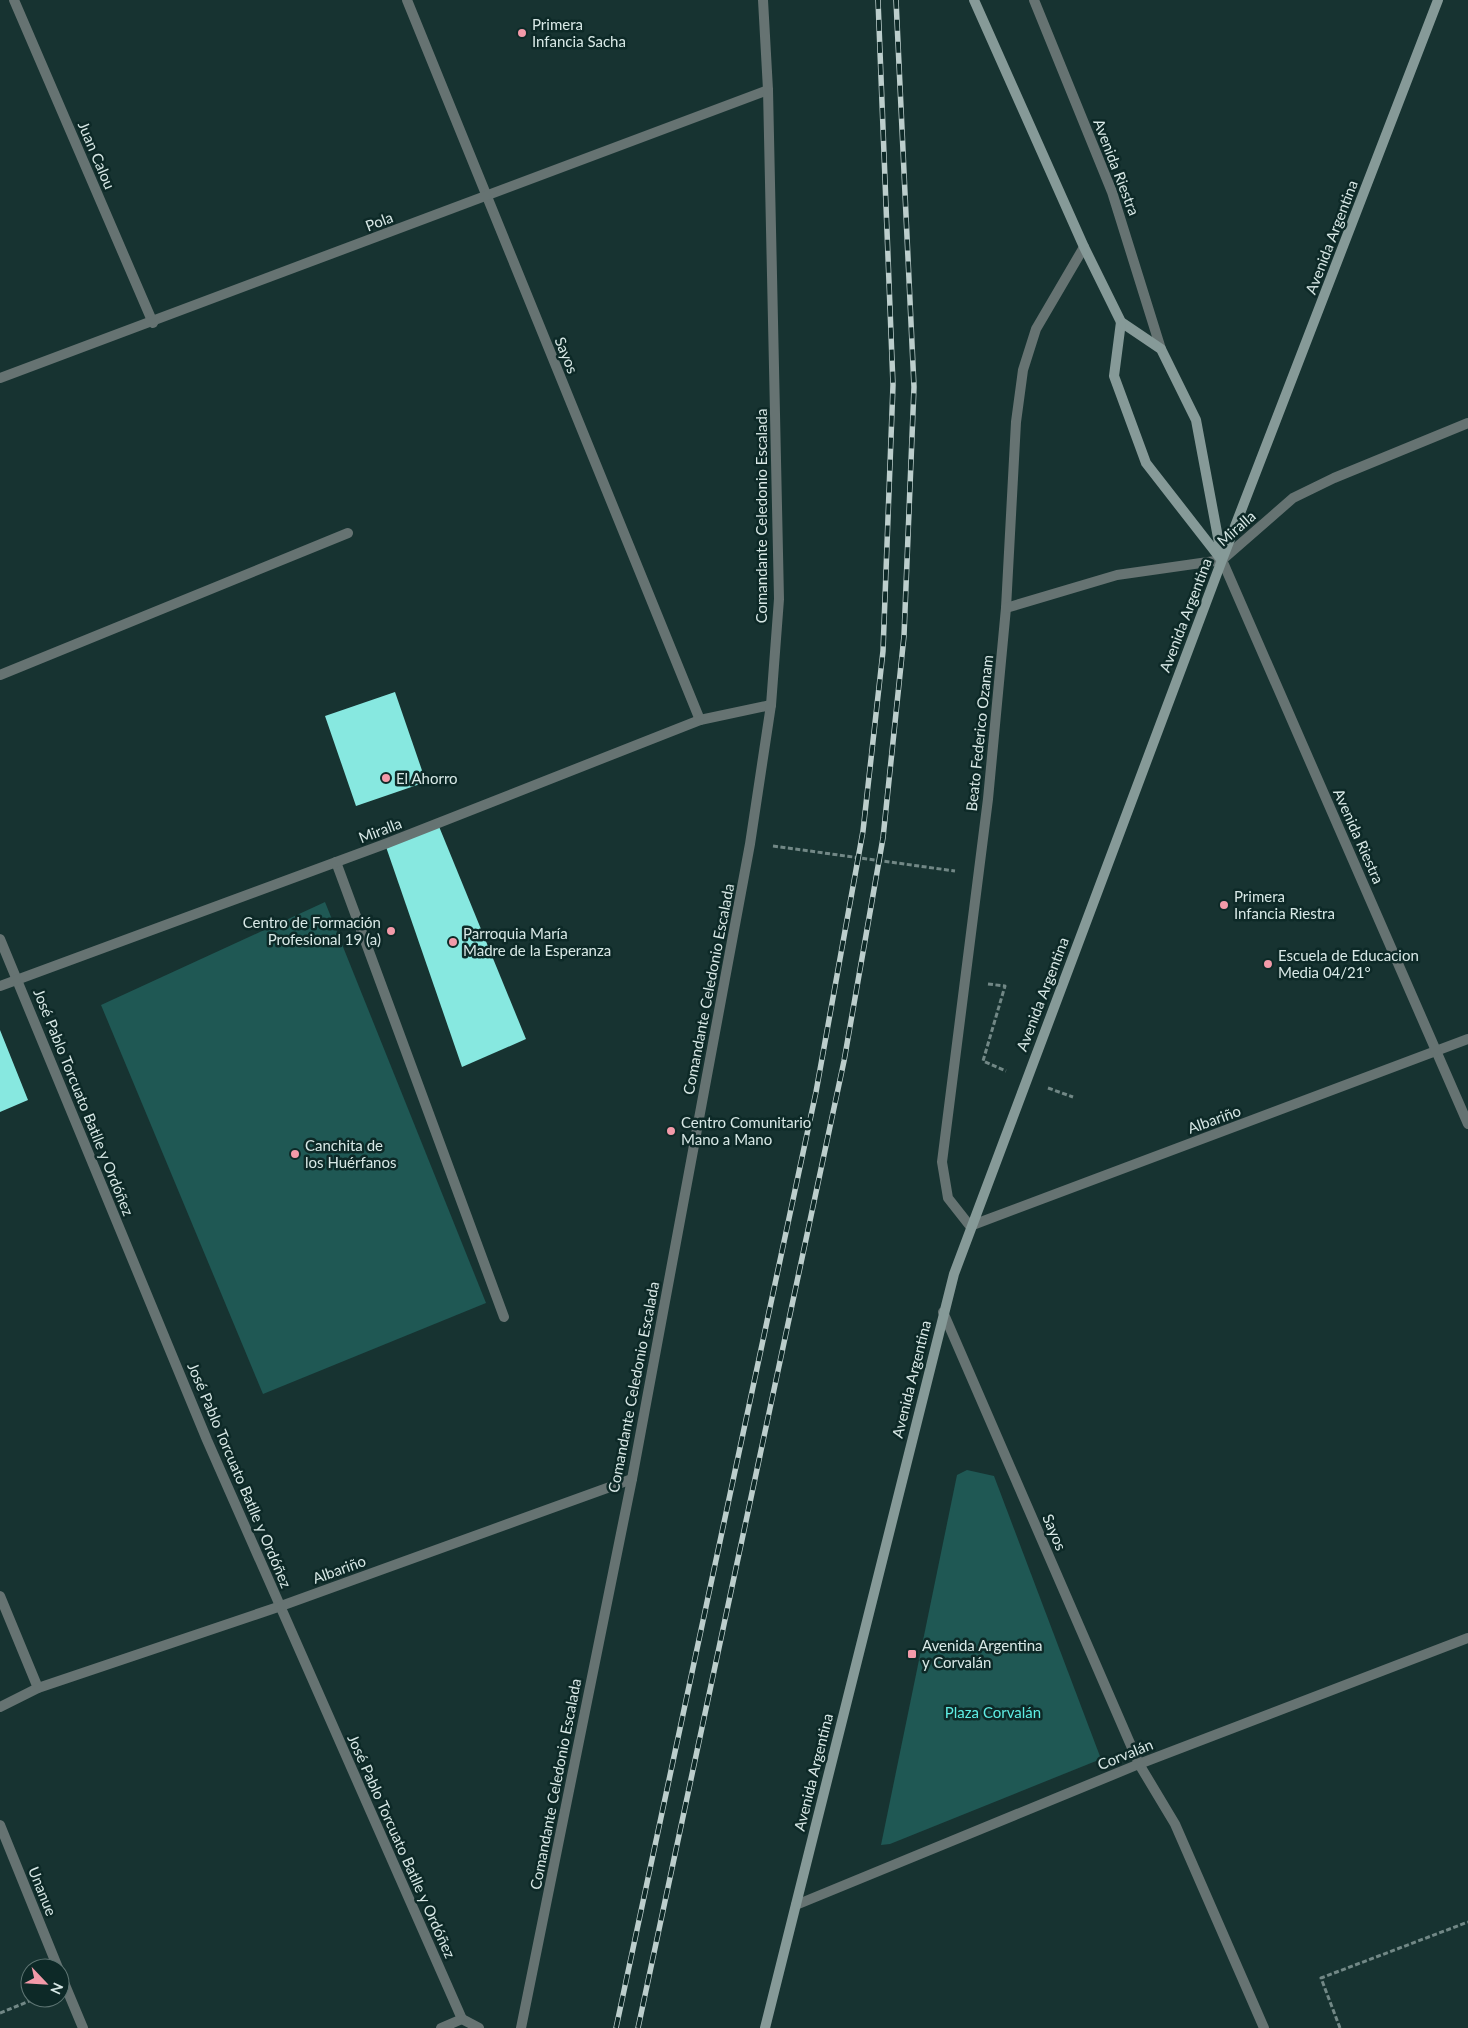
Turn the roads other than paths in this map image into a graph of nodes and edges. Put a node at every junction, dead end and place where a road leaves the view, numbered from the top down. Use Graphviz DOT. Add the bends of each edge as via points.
graph roads {
  1 [pos="14,0"];
  2 [pos="407,0"];
  3 [pos="763,0"];
  4 [pos="974,0"];
  5 [pos="1034,0"];
  6 [pos="1438,0"];
  7 [pos="768,90"];
  8 [pos="487,196"];
  9 [pos="1084,247"];
  10 [pos="1120,322"];
  11 [pos="153,323"];
  12 [pos="1161,349"];
  13 [pos="0,378"];
  14 [pos="1468,424"];
  15 [pos="348,533"];
  16 [pos="1222,560"];
  17 [pos="1006,608"];
  18 [pos="0,676"];
  19 [pos="771,705"];
  20 [pos="700,720"];
  21 [pos="336,862"];
  22 [pos="0,939"];
  23 [pos="17,978"];
  24 [pos="0,986"];
  25 [pos="1468,1040"];
  26 [pos="1438,1052"];
  27 [pos="1468,1124"];
  28 [pos="970,1226"];
  29 [pos="943,1312"];
  30 [pos="504,1317"];
  31 [pos="632,1479"];
  32 [pos="0,1596"];
  33 [pos="281,1606"];
  34 [pos="1468,1638"];
  35 [pos="38,1688"];
  36 [pos="0,1707"];
  37 [pos="1139,1764"];
  38 [pos="0,1825"];
  39 [pos="796,1904"];
  40 [pos="54,1958"];
  41 [pos="70,1998"];
  42 [pos="462,2019"];
  43 [pos="82,2028"];
  44 [pos="441,2028"];
  45 [pos="479,2028"];
  46 [pos="521,2028"];
  47 [pos="766,2028"];
  48 [pos="1264,2028"];
  1 -- 11 [label="street, Juan Calou"];
  2 -- 8 [label="street, Sayos"];
  3 -- 7 [label="street, Comandante Celedonio Escalada"];
  4 -- 9 [label="main road"];
  5 -- 12 [label="street, Avenida Riestra" via="1112,192"];
  6 -- 16 [label="main road, Avenida Argentina"];
  7 -- 8 [label="street, Pola"];
  7 -- 19 [label="street, Comandante Celedonio Escalada" via="779,599"];
  8 -- 11 [label="street, Pola"];
  8 -- 20 [label="street, Sayos"];
  9 -- 10 [label="main road"];
  9 -- 17 [label="street, Beato Federico Ozanam" via="1036,329 1024,370 1016,422"];
  10 -- 12 [label="main road"];
  10 -- 16 [label="main road, Avenida Riestra" via="1114,376 1146,463"];
  11 -- 13 [label="street, Pola"];
  12 -- 16 [label="main road, Avenida Riestra" via="1196,420"];
  14 -- 16 [label="street, Miralla" via="1293,498"];
  15 -- 18 [label="street"];
  16 -- 17 [label="street, Miralla" via="1117,575"];
  16 -- 26 [label="street, Avenida Riestra"];
  16 -- 28 [label="main road, Avenida Argentina"];
  17 -- 28 [label="street, Beato Federico Ozanam" via="988,799 942,1162 948,1198"];
  19 -- 20 [label="street, Miralla"];
  19 -- 31 [label="street, Comandante Celedonio Escalada" via="748,854"];
  20 -- 21 [label="street, Miralla"];
  21 -- 23 [label="street, Miralla"];
  21 -- 30 [label="street"];
  22 -- 23 [label="street, José Pablo Torcuato Batlle y Ordóñez"];
  23 -- 24 [label="street, Miralla"];
  23 -- 33 [label="street, José Pablo Torcuato Batlle y Ordóñez" via="207,1440"];
  25 -- 26 [label="street, Albariño"];
  26 -- 27 [label="street, Avenida Riestra"];
  26 -- 28 [label="street, Albariño"];
  28 -- 29 [label="main road, Avenida Argentina"];
  29 -- 37 [label="street, Sayos"];
  29 -- 39 [label="main road, Avenida Argentina"];
  31 -- 33 [label="street, Albariño"];
  31 -- 46 [label="street, Comandante Celedonio Escalada"];
  32 -- 35 [label="street"];
  33 -- 35 [label="street, Albariño"];
  33 -- 42 [label="street, José Pablo Torcuato Batlle y Ordóñez"];
  34 -- 37 [label="street, Corvalán"];
  35 -- 36 [label="street, Albariño"];
  37 -- 39 [label="street, Corvalán"];
  37 -- 48 [label="street, Sayos" via="1174,1824"];
  38 -- 40 [label="street, Unanue"];
  39 -- 47 [label="main road, Avenida Argentina"];
  41 -- 43 [label="street"];
  42 -- 44 [label="street"];
  42 -- 45 [label="street"];
}
